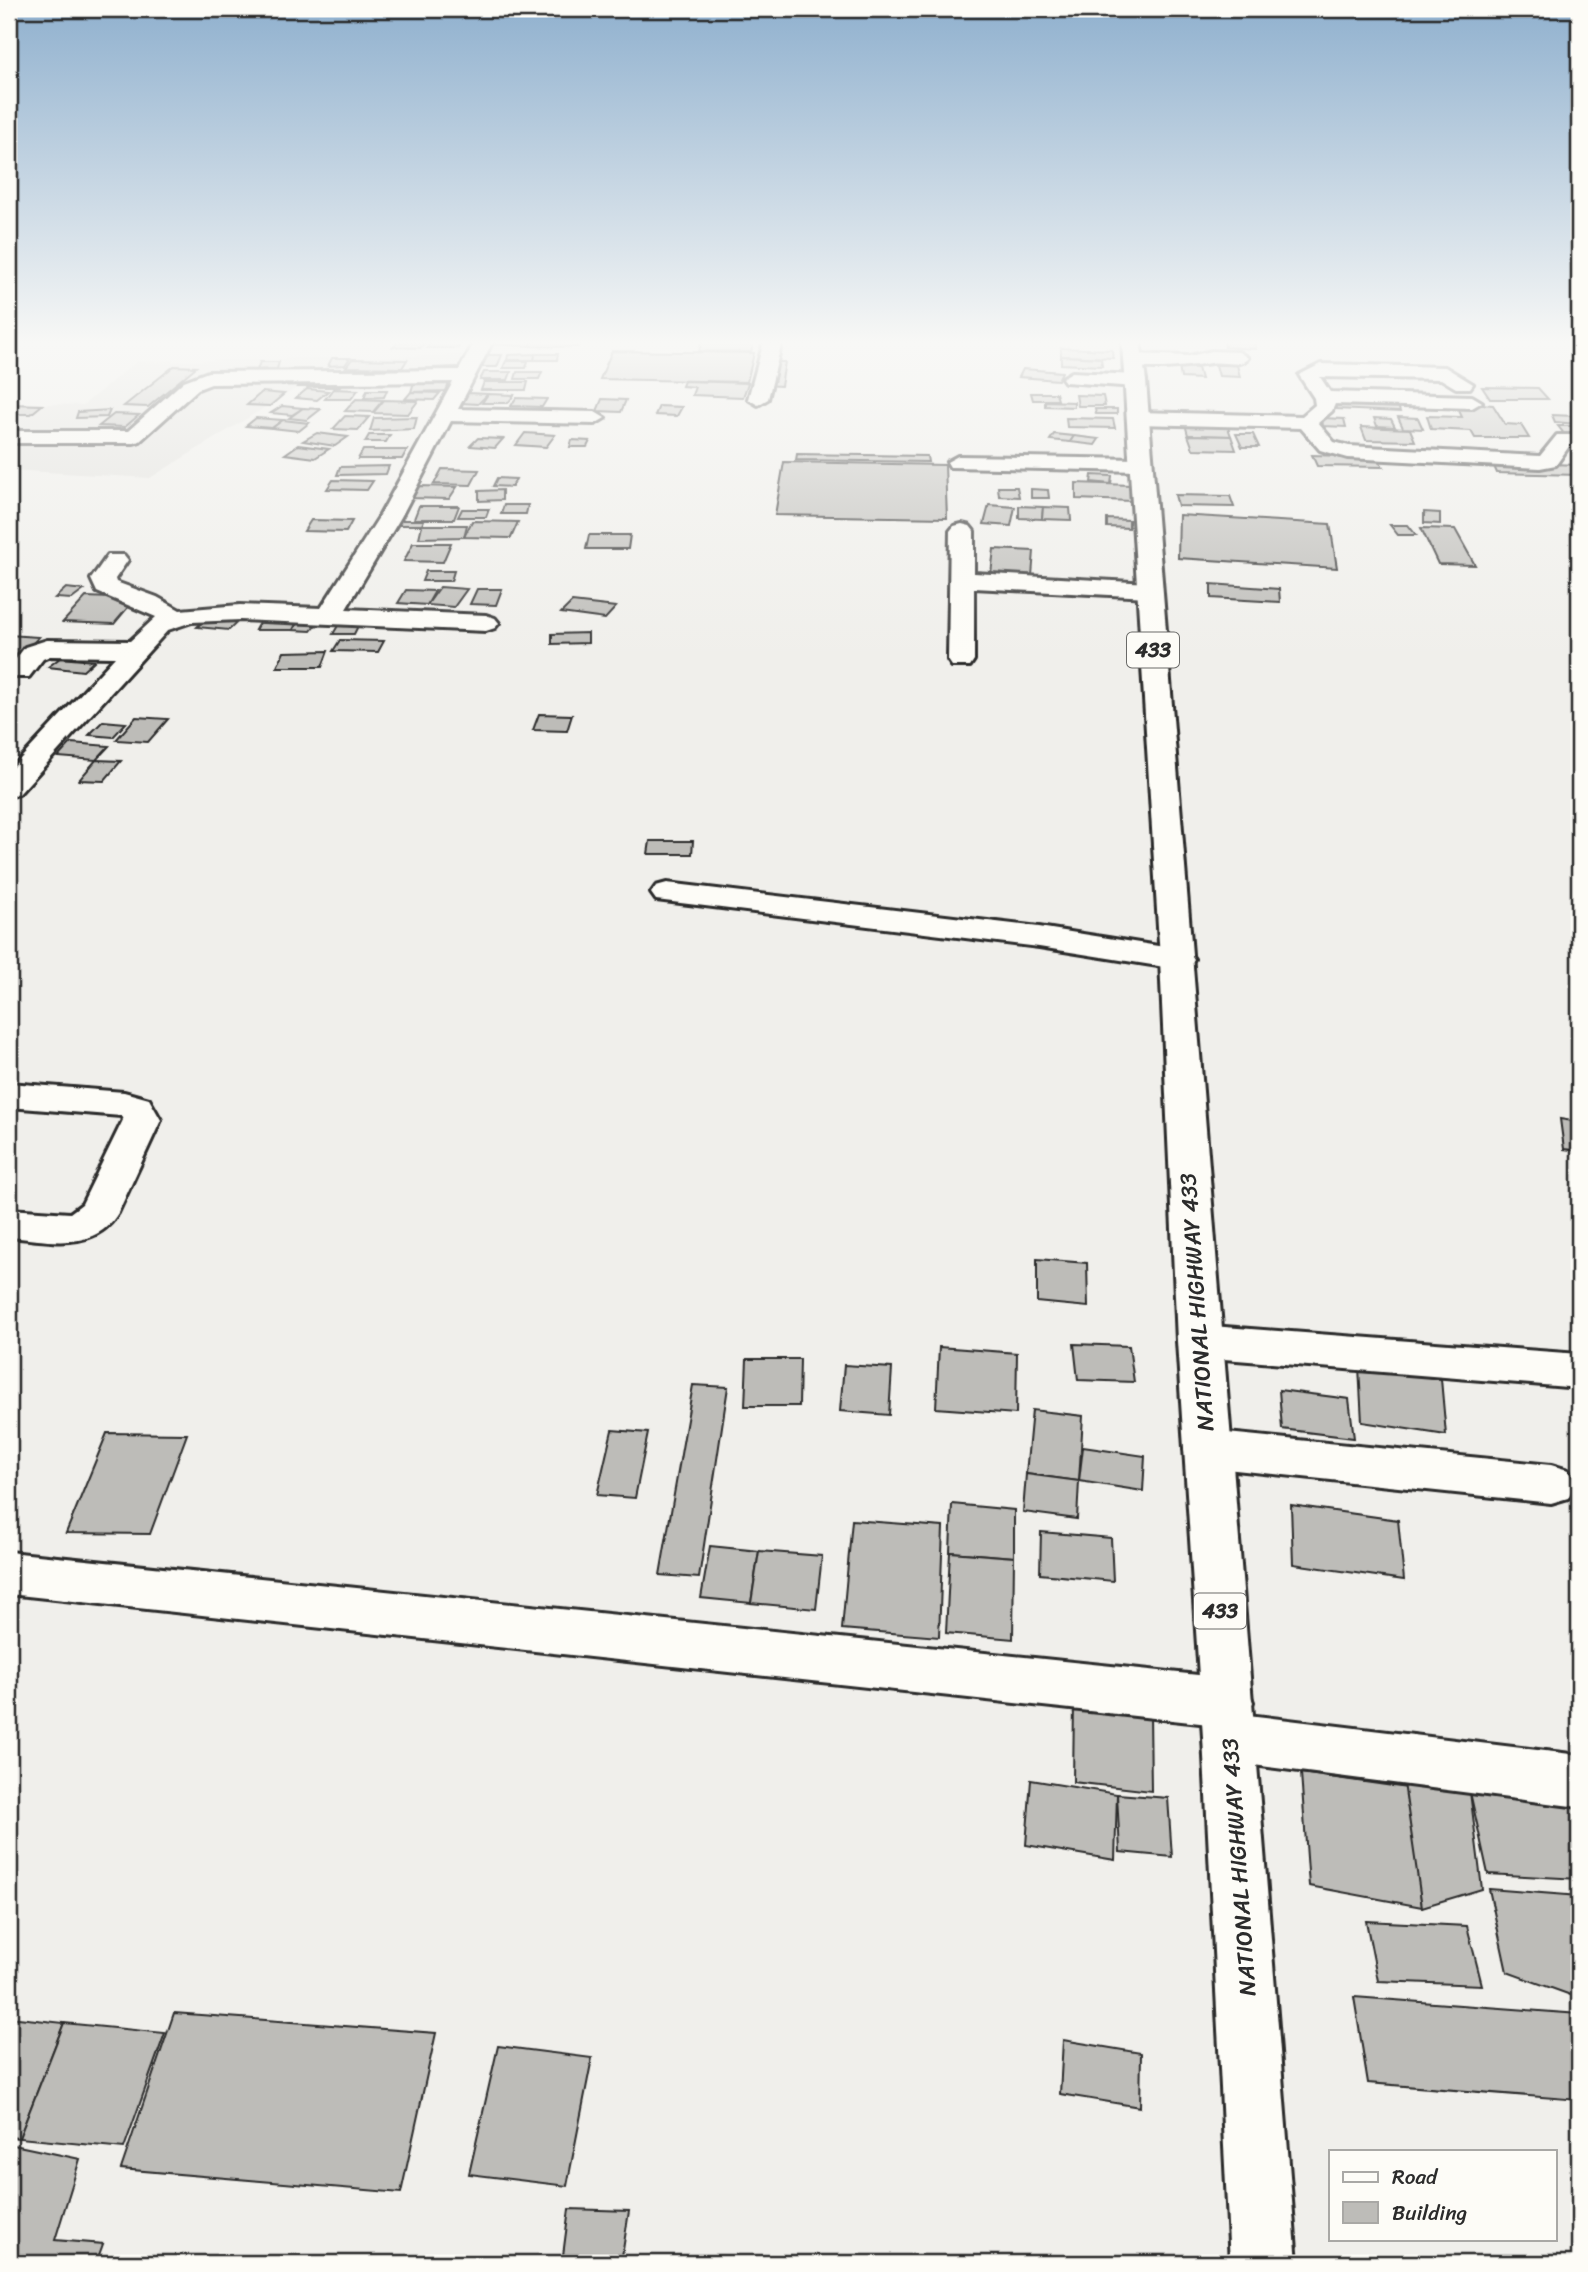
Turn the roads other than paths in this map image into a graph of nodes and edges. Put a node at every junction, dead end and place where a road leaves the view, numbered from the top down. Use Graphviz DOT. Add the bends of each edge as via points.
graph roads {
  1 [pos="428,447"];
  2 [pos="1139,447"];
  3 [pos="1331,447"];
  4 [pos="1558,447"];
  5 [pos="958,462"];
  6 [pos="1140,465"];
  7 [pos="962,531"];
  8 [pos="116,560"];
  9 [pos="962,580"];
  10 [pos="1149,590"];
  11 [pos="173,616"];
  12 [pos="328,616"];
  13 [pos="486,623"];
  14 [pos="137,649"];
  15 [pos="961,660"];
  16 [pos="20,671"];
  17 [pos="9,786"];
  18 [pos="667,893"];
  19 [pos="1177,959"];
  20 [pos="9,1095"];
  21 [pos="9,1223"];
  22 [pos="1199,1341"];
  23 [pos="1579,1371"];
  24 [pos="1207,1449"];
  25 [pos="1551,1484"];
  26 [pos="9,1574"];
  27 [pos="1229,1719"];
  28 [pos="1579,1780"];
  29 [pos="1264,2263"];
  1 -- 12 [label="street"];
  2 -- 6 [label="street, NATIONAL HIGHWAY 433 / 433"];
  3 -- 4 [label="street" via="1348,452 1540,462 1548,460"];
  5 -- 6 [label="street"];
  6 -- 10 [label="street, NATIONAL HIGHWAY 433 / 433"];
  7 -- 9 [label="street"];
  8 -- 11 [label="street" via="103,579 106,587"];
  9 -- 10 [label="street"];
  9 -- 15 [label="street"];
  10 -- 19 [label="street, NATIONAL HIGHWAY 433 / 433"];
  11 -- 12 [label="street"];
  11 -- 14 [label="street"];
  12 -- 13 [label="street"];
  14 -- 16 [label="street" via="47,649 34,653"];
  14 -- 17 [label="street"];
  18 -- 19 [label="street"];
  19 -- 22 [label="street, NATIONAL HIGHWAY 433 / 433"];
  20 -- 21 [label="street" via="124,1104 136,1108 142,1120 98,1213 87,1224 78,1228"];
  22 -- 23 [label="street"];
  22 -- 24 [label="street, NATIONAL HIGHWAY 433 / 433"];
  24 -- 25 [label="street"];
  24 -- 27 [label="street, NATIONAL HIGHWAY 433 / 433"];
  26 -- 27 [label="street"];
  27 -- 28 [label="street"];
  27 -- 29 [label="street, NATIONAL HIGHWAY 433 / 433"];
}
